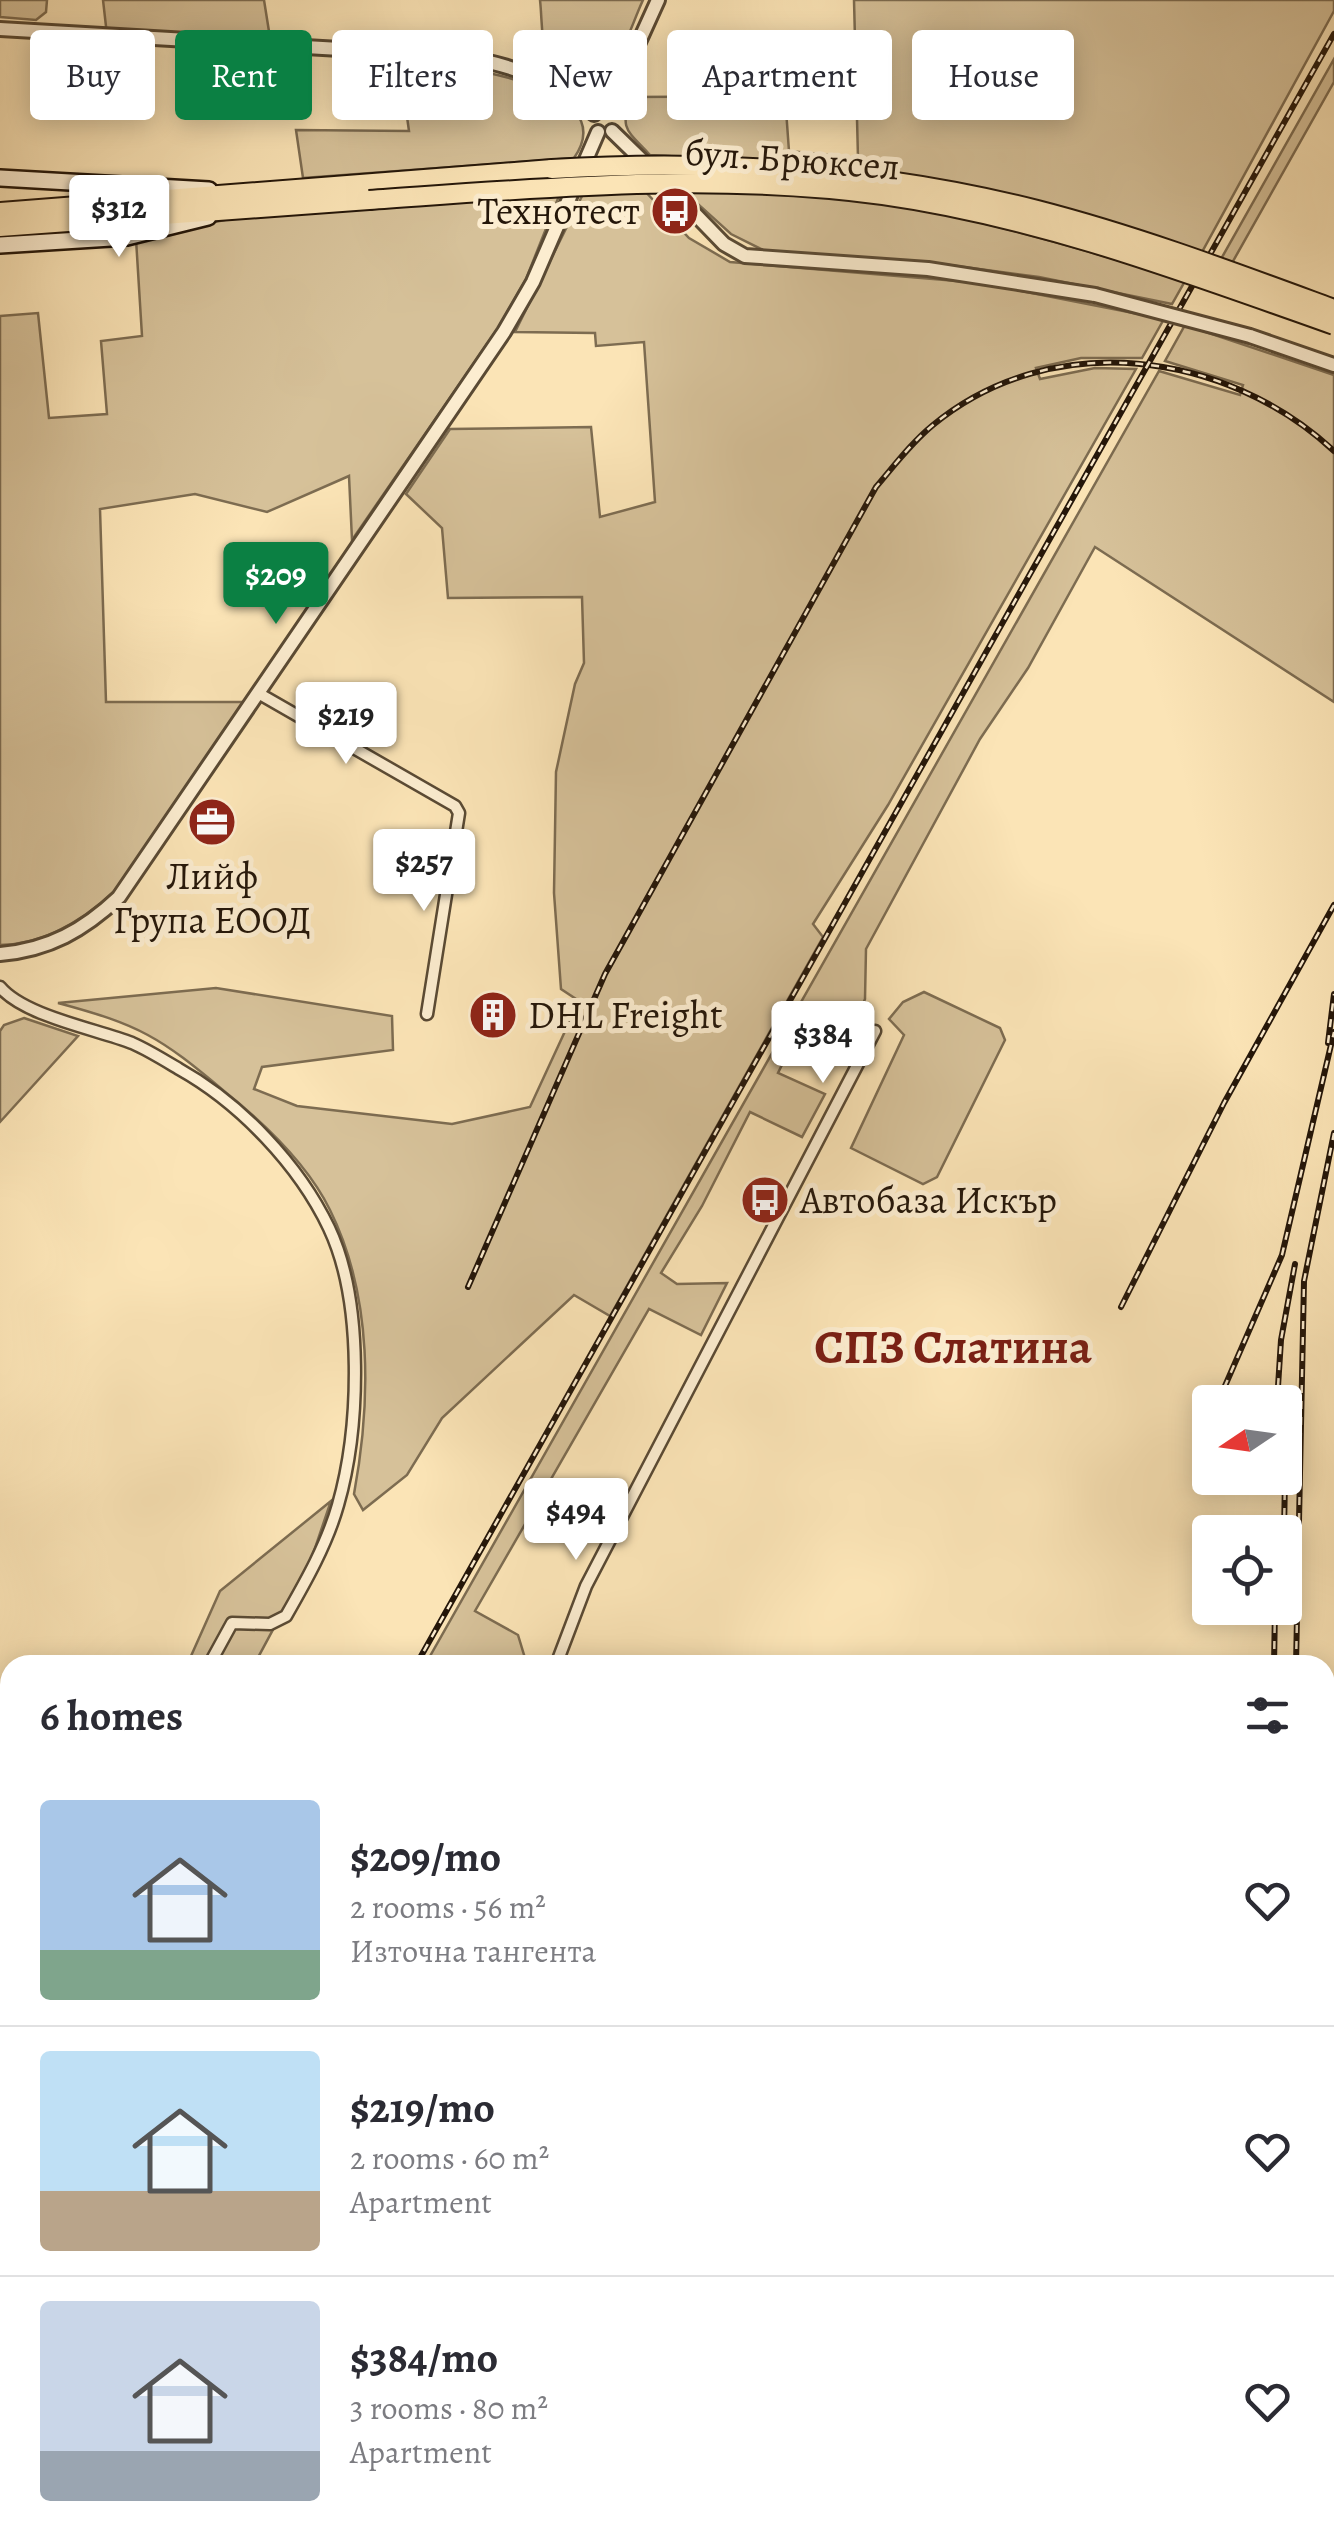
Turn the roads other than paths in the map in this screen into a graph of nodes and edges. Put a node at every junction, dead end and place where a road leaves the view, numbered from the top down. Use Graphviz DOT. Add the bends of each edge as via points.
graph roads {
  1 [pos="658,0"];
  2 [pos="0,29"];
  3 [pos="644,30"];
  4 [pos="513,69"];
  5 [pos="593,120"];
  6 [pos="617,120"];
  7 [pos="605,131"];
  8 [pos="0,178"];
  9 [pos="368,192"];
  10 [pos="242,195"];
  11 [pos="0,212"];
  12 [pos="227,212"];
  13 [pos="32,218"];
  14 [pos="0,227"];
  15 [pos="0,245"];
  16 [pos="1334,309"];
  17 [pos="1334,325"];
  18 [pos="1334,365"];
  19 [pos="258,692"];
  20 [pos="0,954"];
  21 [pos="0,987"];
  22 [pos="426,1014"];
  23 [pos="874,1031"];
  24 [pos="214,1655"];
  25 [pos="560,1655"];
  1 -- 3 [label="street"];
  2 -- 4 [label="street" via="460,56"];
  5 -- 7 [label="street"];
  6 -- 7 [label="street"];
  7 -- 18 [label="street, bridge" via="724,244 745,256 928,269 1095,295"];
  7 -- 19 [label="street" via="504,332"];
  8 -- 10 [label="main road, бул. Брюксел"];
  9 -- 10 [label="main road, бул. Брюксел"];
  9 -- 12 [label="main road, бул. Брюксел"];
  9 -- 16 [label="main road, бул. Брюксел, bridge" via="661,164 871,179 1038,211"];
  9 -- 17 [label="main road, бул. Брюксел, bridge" via="663,181 885,196 1034,225"];
  10 -- 13 [label="main road, бул. Брюксел"];
  11 -- 13 [label="main road, бул. Брюксел"];
  12 -- 13 [label="main road, бул. Брюксел"];
  12 -- 15 [label="main road, бул. Брюксел" via="127,237"];
  13 -- 14 [label="main road, бул. Брюксел"];
  19 -- 20 [label="street" via="120,897 61,941"];
  19 -- 22 [label="street" via="459,813"];
  21 -- 24 [label="street" via="18,1003 137,1045 190,1075 250,1121 330,1229 358,1390 338,1505 286,1616 270,1624 232,1623"];
  23 -- 25 [label="street" via="586,1586"];
}
